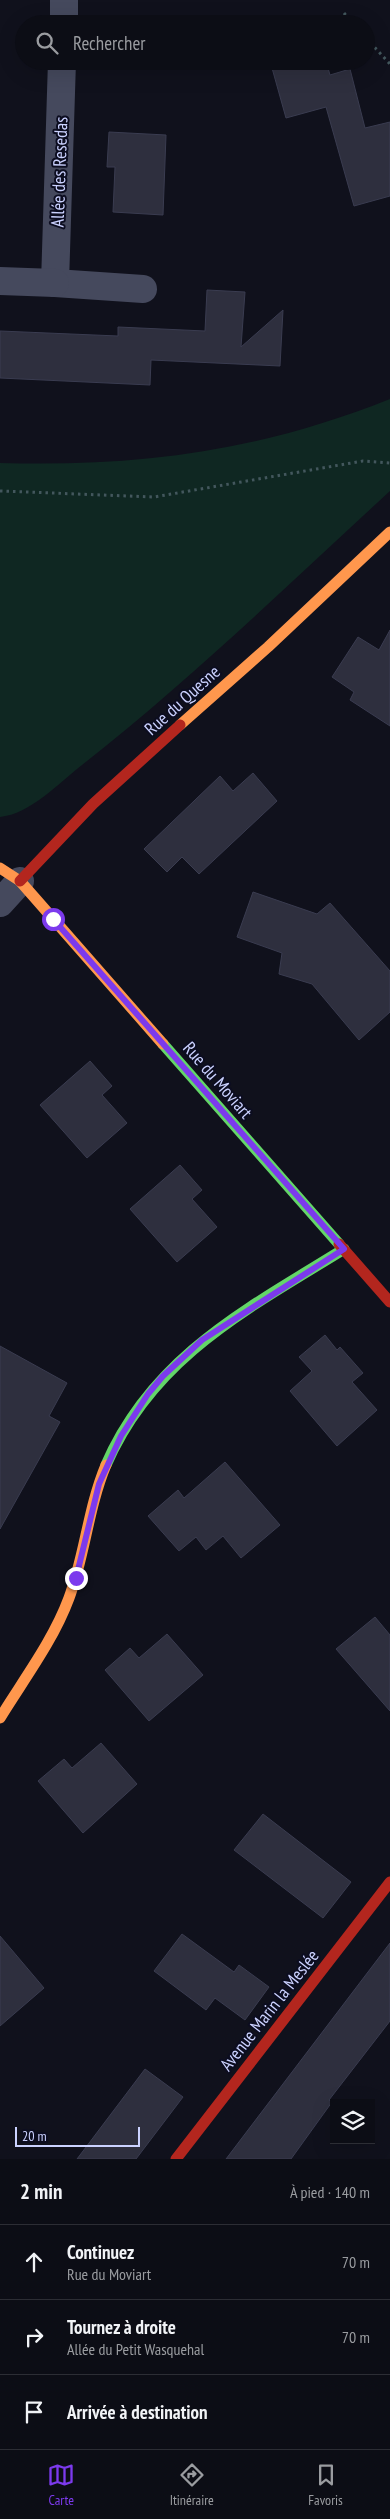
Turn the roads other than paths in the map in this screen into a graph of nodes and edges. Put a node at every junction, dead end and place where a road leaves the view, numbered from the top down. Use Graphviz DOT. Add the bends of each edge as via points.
graph roads {
  1 [pos="64,0"];
  2 [pos="64,15"];
  3 [pos="62,70"];
  4 [pos="0,281"];
  5 [pos="56,283"];
  6 [pos="142,289"];
  7 [pos="390,532"];
  8 [pos="10,875"];
  9 [pos="0,903"];
  10 [pos="344,1249"];
  11 [pos="390,1302"];
  12 [pos="0,1718"];
  13 [pos="390,1882"];
  14 [pos="176,2159"];
  1 -- 2 [label="street"];
  3 -- 5 [label="street, Allée des Resedas"];
  4 -- 5 [label="street"];
  5 -- 6 [label="street"];
  7 -- 8 [label="street, Rue du Quesne" via="231,680"];
  8 -- 9 [label="street"];
  8 -- 10 [label="street, Rue du Moviart"];
  10 -- 11 [label="street, Rue du Moviart"];
  10 -- 12 [label="street" via="202,1340 148,1394 121,1436 99,1484 76,1578 56,1629"];
  13 -- 14 [label="street, Avenue Marin la Meslée"];
}
